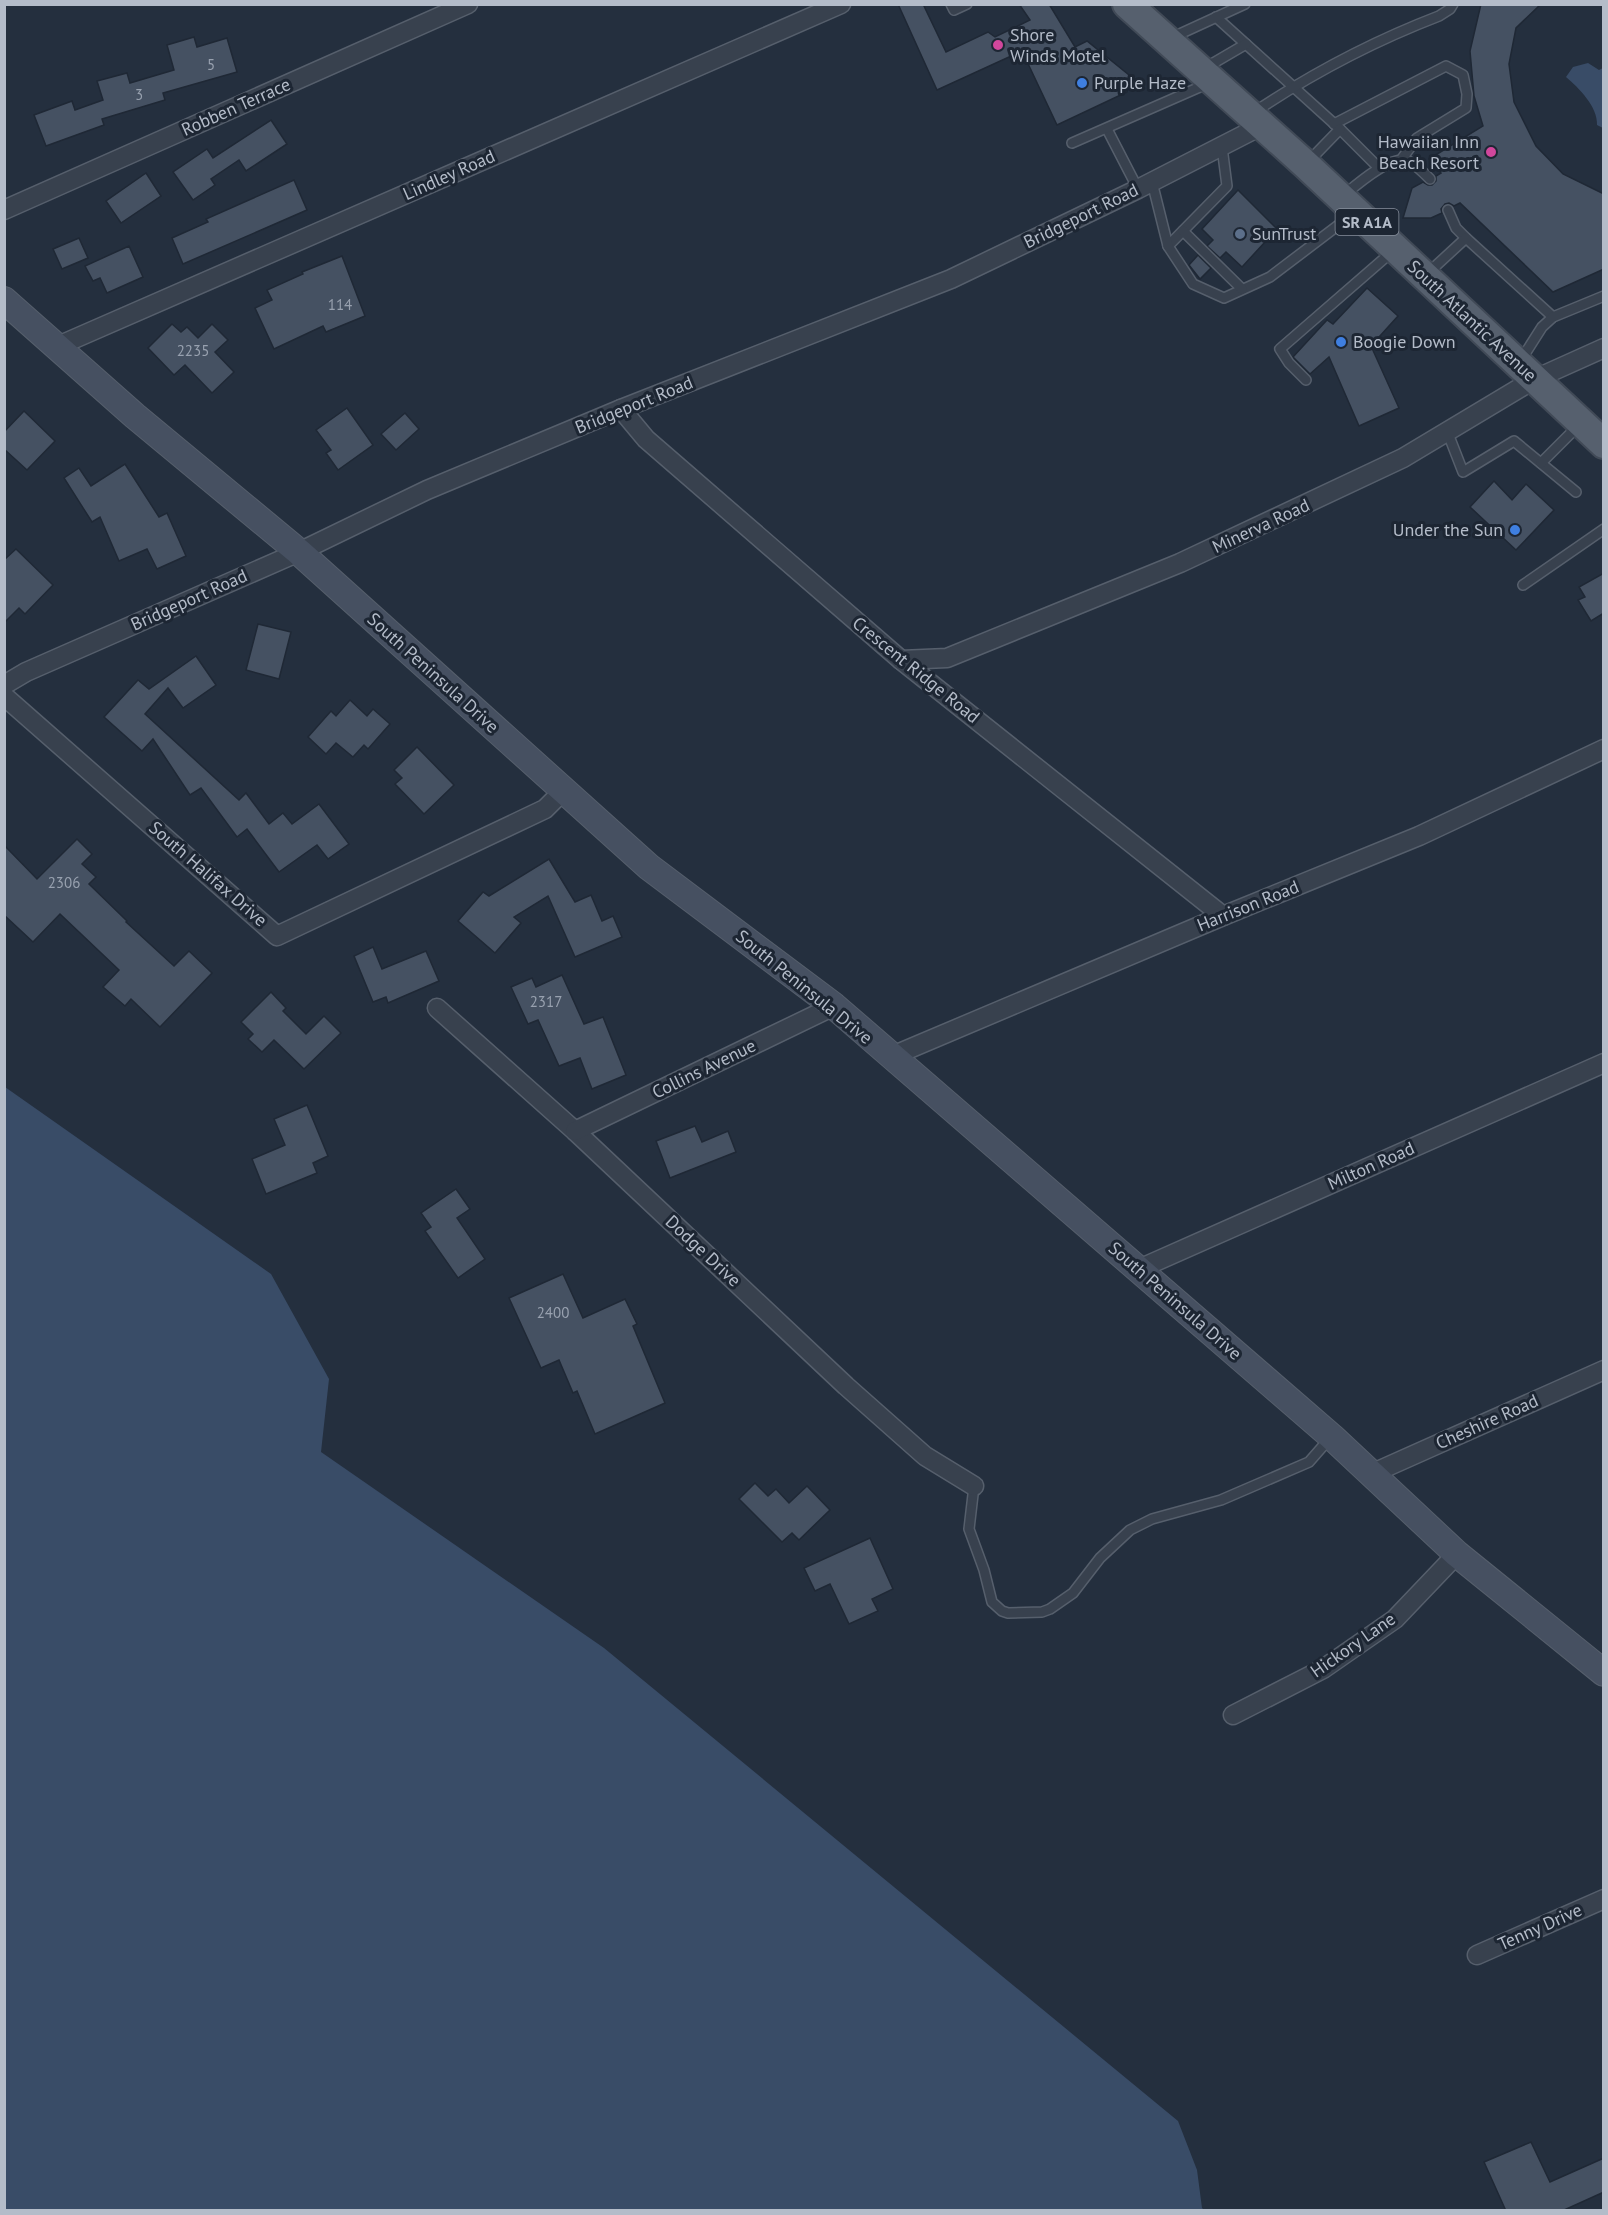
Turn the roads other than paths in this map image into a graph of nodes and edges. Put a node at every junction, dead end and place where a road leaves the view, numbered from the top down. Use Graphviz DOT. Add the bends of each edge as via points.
graph roads {
  1 [pos="468,4"];
  2 [pos="841,4"];
  3 [pos="951,4"];
  4 [pos="968,4"];
  5 [pos="1127,4"];
  6 [pos="1245,4"];
  7 [pos="1453,4"];
  8 [pos="1216,17"];
  9 [pos="1166,40"];
  10 [pos="1246,44"];
  11 [pos="1207,76"];
  12 [pos="1293,87"];
  13 [pos="1257,120"];
  14 [pos="1337,126"];
  15 [pos="1107,129"];
  16 [pos="1072,143"];
  17 [pos="1222,147"];
  18 [pos="1401,160"];
  19 [pos="1305,164"];
  20 [pos="1379,168"];
  21 [pos="1430,178"];
  22 [pos="1145,185"];
  23 [pos="1348,205"];
  24 [pos="4,210"];
  25 [pos="1448,210"];
  26 [pos="1183,231"];
  27 [pos="1466,238"];
  28 [pos="1168,246"];
  29 [pos="1395,249"];
  30 [pos="1424,276"];
  31 [pos="1242,289"];
  32 [pos="1604,296"];
  33 [pos="4,300"];
  34 [pos="1553,317"];
  35 [pos="58,346"];
  36 [pos="1604,348"];
  37 [pos="1526,372"];
  38 [pos="1306,380"];
  39 [pos="621,409"];
  40 [pos="1582,423"];
  41 [pos="1447,431"];
  42 [pos="1604,444"];
  43 [pos="1541,463"];
  44 [pos="1576,492"];
  45 [pos="1604,529"];
  46 [pos="299,552"];
  47 [pos="1523,585"];
  48 [pos="901,660"];
  49 [pos="4,685"];
  50 [pos="4,696"];
  51 [pos="1604,749"];
  52 [pos="563,791"];
  53 [pos="1223,916"];
  54 [pos="834,1006"];
  55 [pos="437,1008"];
  56 [pos="890,1057"];
  57 [pos="1604,1063"];
  58 [pos="575,1131"];
  59 [pos="1139,1269"];
  60 [pos="1604,1370"];
  61 [pos="1332,1437"];
  62 [pos="1371,1474"];
  63 [pos="974,1486"];
  64 [pos="1457,1554"];
  65 [pos="1604,1673"];
  66 [pos="1233,1715"];
  67 [pos="1604,1899"];
  68 [pos="1476,1955"];
  1 -- 24 [label="street, Robben Terrace"];
  2 -- 35 [label="street, Lindley Road"];
  3 -- 4 [label="lane" via="954,10"];
  5 -- 9 [label="main road, South Atlantic Avenue / SR A1A"];
  6 -- 8 [label="lane"];
  7 -- 12 [label="lane" via="1439,16"];
  8 -- 9 [label="lane"];
  8 -- 10 [label="lane"];
  9 -- 11 [label="main road, South Atlantic Avenue / SR A1A"];
  10 -- 11 [label="lane"];
  10 -- 12 [label="lane"];
  11 -- 13 [label="main road, South Atlantic Avenue / SR A1A"];
  11 -- 15 [label="lane"];
  12 -- 13 [label="lane"];
  12 -- 14 [label="lane"];
  13 -- 17 [label="street, Bridgeport Road"];
  13 -- 19 [label="main road, South Atlantic Avenue / SR A1A"];
  14 -- 18 [label="lane" via="1446,66 1463,75 1466,108 1418,138"];
  14 -- 19 [label="lane"];
  14 -- 20 [label="lane"];
  15 -- 16 [label="lane"];
  15 -- 22 [label="lane"];
  17 -- 22 [label="street, Bridgeport Road"];
  17 -- 26 [label="lane" via="1227,186"];
  18 -- 20 [label="lane"];
  18 -- 21 [label="lane"];
  19 -- 23 [label="main road, South Atlantic Avenue / SR A1A"];
  20 -- 23 [label="lane"];
  22 -- 28 [label="lane"];
  22 -- 39 [label="street, Bridgeport Road" via="951,279"];
  23 -- 29 [label="main road, South Atlantic Avenue / SR A1A"];
  23 -- 31 [label="lane" via="1270,277"];
  25 -- 27 [label="lane" via="1456,228"];
  26 -- 28 [label="lane"];
  26 -- 31 [label="lane"];
  27 -- 30 [label="lane"];
  27 -- 34 [label="lane"];
  28 -- 31 [label="lane" via="1193,284 1224,298"];
  29 -- 30 [label="main road, South Atlantic Avenue / SR A1A"];
  29 -- 38 [label="lane" via="1280,349"];
  30 -- 37 [label="main road, South Atlantic Avenue / SR A1A"];
  32 -- 34 [label="lane"];
  33 -- 35 [label="main road, South Peninsula Drive"];
  34 -- 37 [label="lane" via="1542,327"];
  35 -- 46 [label="main road, South Peninsula Drive" via="135,416"];
  36 -- 37 [label="street, Minerva Road"];
  37 -- 40 [label="main road, South Atlantic Avenue / SR A1A"];
  37 -- 41 [label="street, Minerva Road"];
  39 -- 46 [label="street, Bridgeport Road" via="427,490"];
  39 -- 48 [label="street, Crescent Ridge Road" via="646,440"];
  40 -- 42 [label="main road, South Atlantic Avenue / SR A1A"];
  40 -- 43 [label="lane"];
  41 -- 43 [label="lane" via="1463,471 1514,441"];
  41 -- 48 [label="street, Minerva Road" via="1403,458 1180,563 947,658"];
  43 -- 44 [label="lane"];
  45 -- 47 [label="lane"];
  46 -- 49 [label="street, Bridgeport Road"];
  46 -- 52 [label="main road, South Peninsula Drive"];
  48 -- 53 [label="street, Crescent Ridge Road"];
  50 -- 52 [label="street, South Halifax Drive" via="278,936 545,809"];
  51 -- 53 [label="street, Harrison Road" via="1419,836"];
  52 -- 54 [label="main road, South Peninsula Drive" via="649,867"];
  53 -- 56 [label="street, Harrison Road"];
  54 -- 56 [label="main road, South Peninsula Drive"];
  54 -- 58 [label="street, Collins Avenue"];
  55 -- 58 [label="street, Dodge Drive"];
  56 -- 59 [label="main road, South Peninsula Drive"];
  57 -- 59 [label="street, Milton Road"];
  58 -- 63 [label="street, Dodge Drive" via="846,1386 926,1456"];
  59 -- 61 [label="main road, South Peninsula Drive"];
  60 -- 62 [label="street, Cheshire Road"];
  61 -- 62 [label="main road, South Peninsula Drive"];
  61 -- 63 [label="lane" via="1310,1462 1221,1500 1152,1519 1130,1530 1100,1558 1072,1593 1042,1611 1008,1613 993,1602 969,1529"];
  62 -- 64 [label="main road, South Peninsula Drive"];
  64 -- 65 [label="main road, South Peninsula Drive"];
  64 -- 66 [label="street, Hickory Lane" via="1395,1619 1323,1669"];
  67 -- 68 [label="street, Tenny Drive"];
}
